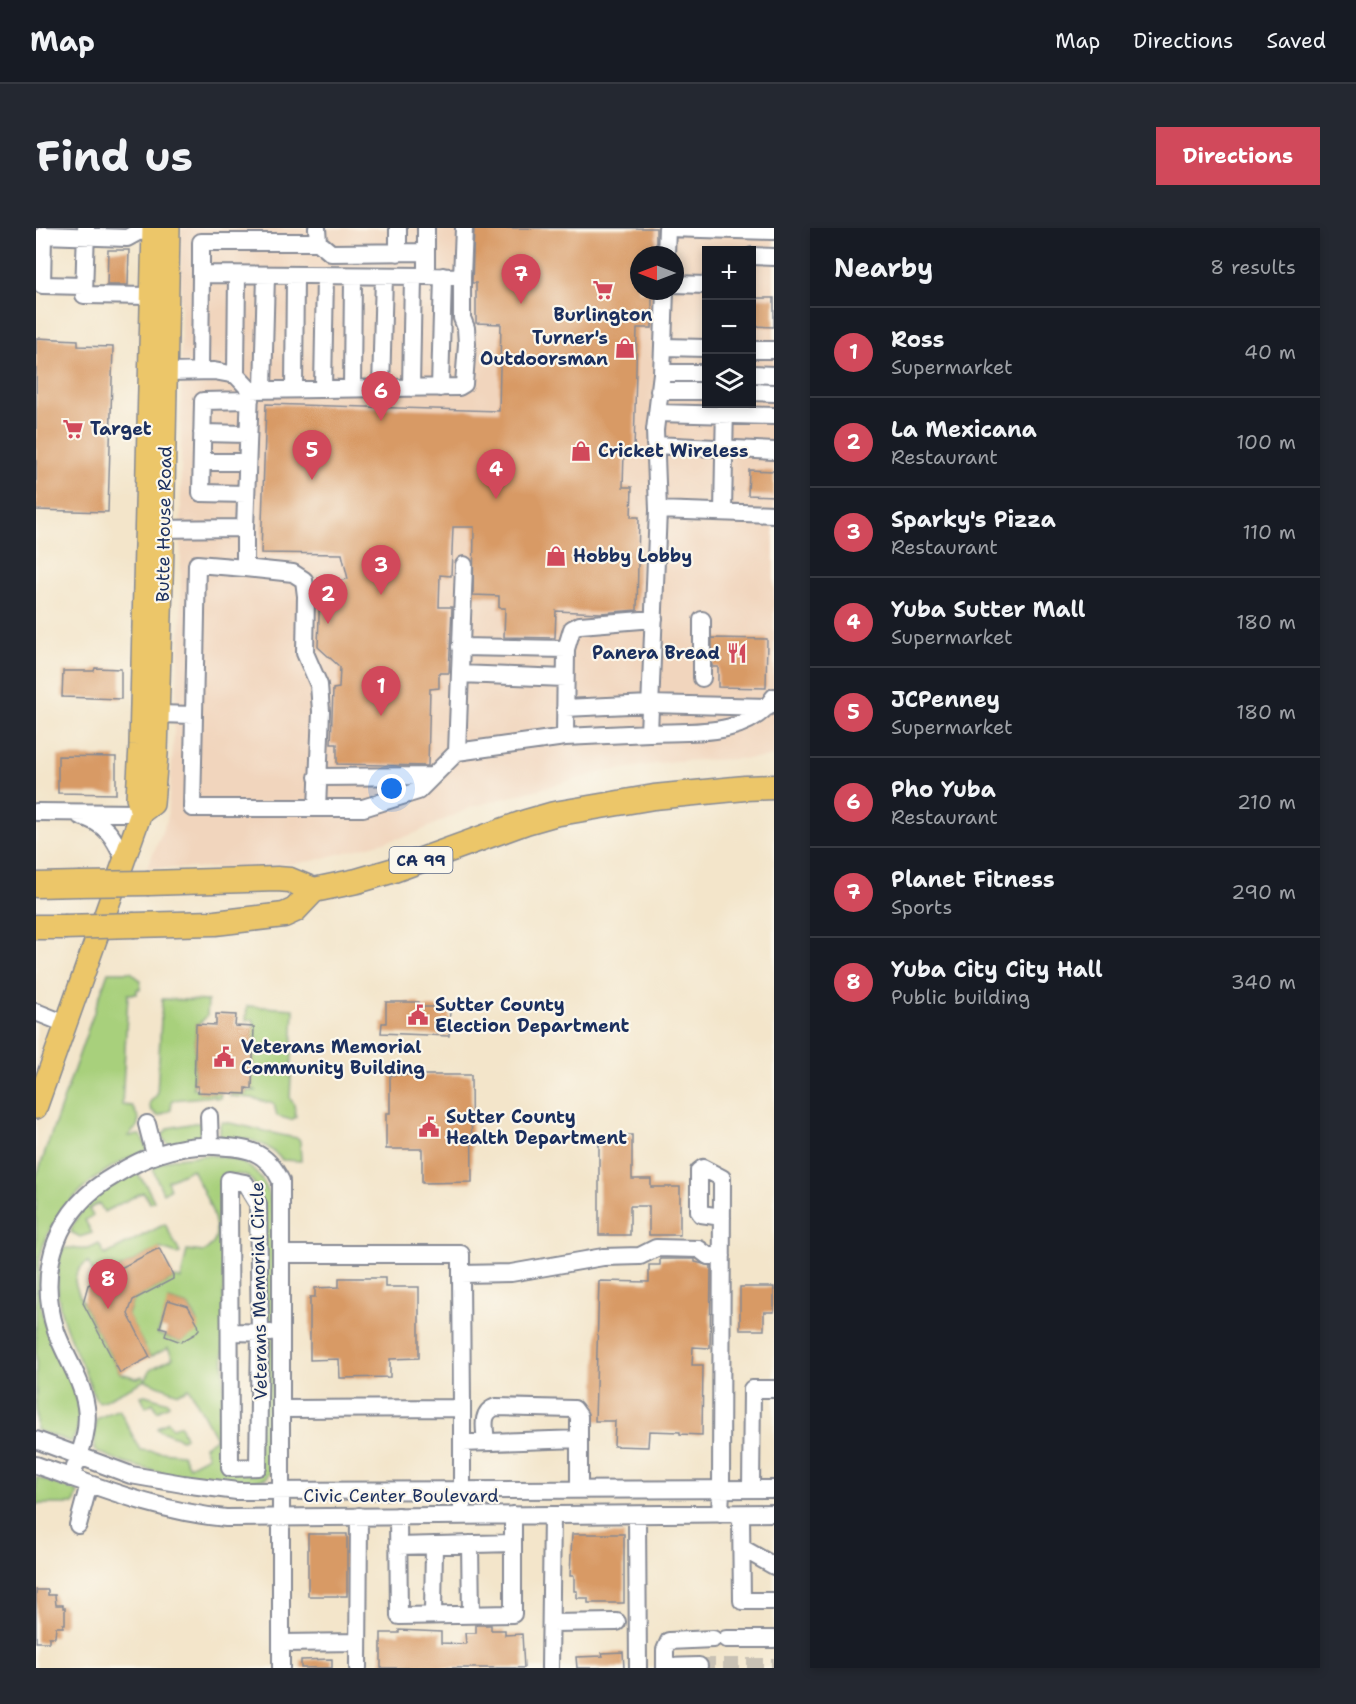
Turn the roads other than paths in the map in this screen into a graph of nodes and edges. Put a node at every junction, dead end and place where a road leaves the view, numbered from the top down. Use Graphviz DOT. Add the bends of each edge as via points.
graph roads {
  1 [pos="398,228"];
  2 [pos="426,228"];
  3 [pos="464,228"];
  4 [pos="667,228"];
  5 [pos="158,229"];
  6 [pos="751,229"];
  7 [pos="774,231"];
  8 [pos="85,232"];
  9 [pos="196,235"];
  10 [pos="318,235"];
  11 [pos="666,246"];
  12 [pos="426,252"];
  13 [pos="398,253"];
  14 [pos="756,256"];
  15 [pos="774,256"];
  16 [pos="201,274"];
  17 [pos="237,275"];
  18 [pos="266,275"];
  19 [pos="295,275"];
  20 [pos="325,275"];
  21 [pos="353,276"];
  22 [pos="384,276"];
  23 [pos="427,276"];
  24 [pos="462,277"];
  25 [pos="684,284"];
  26 [pos="702,285"];
  27 [pos="84,286"];
  28 [pos="151,296"];
  29 [pos="665,300"];
  30 [pos="663,347"];
  31 [pos="702,348"];
  32 [pos="756,350"];
  33 [pos="774,350"];
  34 [pos="200,371"];
  35 [pos="167,372"];
  36 [pos="662,373"];
  37 [pos="702,373"];
  38 [pos="756,374"];
  39 [pos="236,375"];
  40 [pos="774,375"];
  41 [pos="440,387"];
  42 [pos="322,388"];
  43 [pos="352,388"];
  44 [pos="381,388"];
  45 [pos="411,388"];
  46 [pos="294,389"];
  47 [pos="659,391"];
  48 [pos="702,391"];
  49 [pos="756,392"];
  50 [pos="254,393"];
  51 [pos="774,393"];
  52 [pos="724,409"];
  53 [pos="657,413"];
  54 [pos="774,416"];
  55 [pos="202,433"];
  56 [pos="248,434"];
  57 [pos="655,445"];
  58 [pos="724,448"];
  59 [pos="774,451"];
  60 [pos="202,462"];
  61 [pos="248,462"];
  62 [pos="246,494"];
  63 [pos="658,510"];
  64 [pos="723,512"];
  65 [pos="774,514"];
  66 [pos="245,528"];
  67 [pos="154,529"];
  68 [pos="464,565"];
  69 [pos="245,568"];
  70 [pos="654,619"];
  71 [pos="702,620"];
  72 [pos="460,647"];
  73 [pos="566,649"];
  74 [pos="460,674"];
  75 [pos="565,678"];
  76 [pos="702,678"];
  77 [pos="771,702"];
  78 [pos="650,704"];
  79 [pos="565,708"];
  80 [pos="158,714"];
  81 [pos="194,715"];
  82 [pos="649,733"];
  83 [pos="565,737"];
  84 [pos="457,752"];
  85 [pos="433,776"];
  86 [pos="317,777"];
  87 [pos="774,787"];
  88 [pos="317,808"];
  89 [pos="36,812"];
  90 [pos="67,812"];
  91 [pos="141,813"];
  92 [pos="125,861"];
  93 [pos="36,885"];
  94 [pos="314,890"];
  95 [pos="36,927"];
  96 [pos="36,1012"];
  97 [pos="66,1024"];
  98 [pos="36,1108"];
  99 [pos="209,1116"];
  100 [pos="147,1124"];
  101 [pos="210,1146"];
  102 [pos="155,1155"];
  103 [pos="722,1216"];
  104 [pos="281,1254"];
  105 [pos="722,1256"];
  106 [pos="461,1274"];
  107 [pos="230,1332"];
  108 [pos="260,1333"];
  109 [pos="281,1334"];
  110 [pos="774,1389"];
  111 [pos="462,1408"];
  112 [pos="281,1409"];
  113 [pos="579,1439"];
  114 [pos="36,1440"];
  115 [pos="486,1442"];
  116 [pos="462,1443"];
  117 [pos="80,1455"];
  118 [pos="36,1466"];
  119 [pos="71,1478"];
  120 [pos="89,1484"];
  121 [pos="721,1489"];
  122 [pos="751,1489"];
  123 [pos="774,1489"];
  124 [pos="461,1490"];
  125 [pos="579,1490"];
  126 [pos="281,1491"];
  127 [pos="774,1513"];
  128 [pos="720,1514"];
  129 [pos="741,1514"];
  130 [pos="513,1515"];
  131 [pos="552,1515"];
  132 [pos="637,1515"];
  133 [pos="359,1516"];
  134 [pos="398,1516"];
  135 [pos="462,1516"];
  136 [pos="281,1517"];
  137 [pos="78,1525"];
  138 [pos="513,1543"];
  139 [pos="470,1544"];
  140 [pos="434,1545"];
  141 [pos="398,1546"];
  142 [pos="742,1548"];
  143 [pos="774,1566"];
  144 [pos="774,1601"];
  145 [pos="433,1615"];
  146 [pos="471,1615"];
  147 [pos="617,1622"];
  148 [pos="551,1623"];
  149 [pos="774,1639"];
  150 [pos="358,1642"];
  151 [pos="281,1643"];
  152 [pos="699,1666"];
  153 [pos="665,1667"];
  154 [pos="281,1668"];
  155 [pos="358,1668"];
  156 [pos="550,1668"];
  157 [pos="638,1668"];
  1 -- 13 [label="street"];
  2 -- 12 [label="street"];
  3 -- 24 [label="street"];
  4 -- 6 [label="street"];
  4 -- 11 [label="street"];
  5 -- 8 [label="street" via="127,238"];
  5 -- 28 [label="main road, Butte House Road"];
  5 -- 35 [label="main road, Butte House Road"];
  6 -- 7 [label="street"];
  8 -- 27 [label="street"];
  8 -- 27 [label="street" via="43,235 42,285"];
  9 -- 10 [label="street"];
  9 -- 16 [label="street"];
  10 -- 13 [label="street" via="330,253"];
  12 -- 13 [label="street"];
  12 -- 23 [label="street"];
  14 -- 15 [label="street"];
  16 -- 17 [label="street"];
  16 -- 34 [label="street"];
  17 -- 18 [label="street"];
  17 -- 39 [label="street"];
  18 -- 19 [label="street"];
  18 -- 50 [label="street"];
  19 -- 20 [label="street"];
  19 -- 46 [label="street"];
  20 -- 21 [label="street"];
  20 -- 42 [label="street"];
  21 -- 22 [label="street"];
  21 -- 43 [label="street"];
  22 -- 23 [label="street"];
  22 -- 44 [label="street"];
  23 -- 24 [label="street"];
  23 -- 41 [label="street"];
  23 -- 45 [label="street"];
  24 -- 41 [label="street" via="462,318 467,344 464,384"];
  25 -- 26 [label="street"];
  27 -- 28 [label="street" via="84,296"];
  28 -- 67 [label="main road, Butte House Road"];
  29 -- 30 [label="street"];
  30 -- 31 [label="street"];
  30 -- 36 [label="street"];
  32 -- 33 [label="street"];
  34 -- 35 [label="street"];
  34 -- 39 [label="street"];
  35 -- 67 [label="main road, Butte House Road"];
  36 -- 37 [label="street"];
  36 -- 47 [label="street"];
  38 -- 40 [label="street"];
  39 -- 50 [label="street"];
  41 -- 45 [label="street"];
  42 -- 43 [label="street"];
  42 -- 46 [label="street"];
  43 -- 44 [label="street"];
  44 -- 45 [label="street"];
  46 -- 50 [label="street"];
  47 -- 48 [label="street"];
  47 -- 53 [label="street"];
  49 -- 51 [label="street"];
  50 -- 55 [label="street" via="202,401"];
  50 -- 56 [label="street"];
  52 -- 53 [label="street"];
  52 -- 54 [label="street"];
  52 -- 58 [label="street"];
  53 -- 57 [label="street"];
  55 -- 56 [label="street"];
  55 -- 60 [label="street"];
  56 -- 61 [label="street"];
  57 -- 58 [label="street"];
  57 -- 63 [label="street"];
  58 -- 59 [label="street"];
  58 -- 64 [label="street"];
  60 -- 61 [label="street"];
  60 -- 62 [label="street" via="201,493"];
  61 -- 62 [label="street"];
  62 -- 66 [label="street"];
  63 -- 64 [label="street"];
  63 -- 70 [label="street"];
  64 -- 65 [label="street"];
  66 -- 67 [label="street"];
  66 -- 69 [label="street"];
  67 -- 80 [label="main road, Butte House Road"];
  67 -- 91 [label="main road, Butte House Road" via="137,798"];
  68 -- 72 [label="street"];
  69 -- 81 [label="street" via="197,564"];
  69 -- 86 [label="street" via="293,573 304,580 305,653 319,685 321,711"];
  70 -- 73 [label="street" via="576,626"];
  70 -- 78 [label="street"];
  71 -- 76 [label="street"];
  72 -- 73 [label="street"];
  72 -- 74 [label="street"];
  73 -- 75 [label="street"];
  74 -- 75 [label="street"];
  74 -- 84 [label="street"];
  75 -- 79 [label="street"];
  77 -- 78 [label="street"];
  77 -- 82 [label="street" via="754,720 727,729"];
  78 -- 79 [label="street"];
  78 -- 82 [label="street"];
  79 -- 83 [label="street"];
  80 -- 81 [label="street"];
  80 -- 91 [label="main road, Butte House Road" via="153,804"];
  81 -- 88 [label="street" via="192,808"];
  82 -- 83 [label="street"];
  83 -- 84 [label="street"];
  84 -- 85 [label="street"];
  85 -- 86 [label="street"];
  85 -- 88 [label="street" via="418,791 363,808"];
  86 -- 88 [label="street"];
  87 -- 94 [label="highway, CA 99" via="654,797 554,814 391,871"];
  89 -- 90 [label="street"];
  90 -- 91 [label="street"];
  90 -- 92 [label="street" via="102,826 112,835"];
  91 -- 92 [label="main road, Butte House Road"];
  92 -- 97 [label="main road, Butte House Road"];
  93 -- 94 [label="highway, bridge" via="277,879"];
  94 -- 95 [label="highway, bridge" via="295,910 284,915 215,923"];
  96 -- 97 [label="street"];
  97 -- 98 [label="main road, Butte House Road"];
  99 -- 101 [label="street"];
  100 -- 102 [label="street"];
  101 -- 102 [label="street, Veterans Memorial Circle"];
  101 -- 104 [label="street, Veterans Memorial Circle" via="254,1152 270,1161 281,1181"];
  102 -- 117 [label="street, Veterans Memorial Circle" via="104,1181 77,1205 60,1228 52,1255 50,1306 87,1409"];
  103 -- 105 [label="street"];
  104 -- 106 [label="street" via="461,1254"];
  104 -- 109 [label="street, Veterans Memorial Circle"];
  105 -- 106 [label="street" via="708,1256 699,1249 656,1248 640,1256 603,1257 512,1273"];
  105 -- 121 [label="street"];
  106 -- 111 [label="street"];
  107 -- 108 [label="street"];
  107 -- 108 [label="street" via="231,1468 258,1467"];
  107 -- 108 [label="street" via="229,1180 244,1183 258,1204"];
  108 -- 109 [label="street"];
  109 -- 112 [label="street, Veterans Memorial Circle"];
  110 -- 122 [label="street" via="752,1389"];
  111 -- 112 [label="street"];
  111 -- 116 [label="street"];
  112 -- 126 [label="street, Veterans Memorial Circle"];
  113 -- 115 [label="street"];
  113 -- 115 [label="street" via="578,1414 571,1408 496,1407 486,1414"];
  113 -- 125 [label="street"];
  114 -- 117 [label="street, Civic Center Boulevard"];
  115 -- 116 [label="street"];
  116 -- 124 [label="street"];
  117 -- 119 [label="street, Veterans Memorial Circle"];
  117 -- 126 [label="street, Civic Center Boulevard" via="131,1475 237,1491"];
  118 -- 119 [label="street, Civic Center Boulevard"];
  119 -- 120 [label="street, Civic Center Boulevard"];
  120 -- 136 [label="street, Civic Center Boulevard" via="194,1515"];
  120 -- 137 [label="street"];
  121 -- 122 [label="street, Civic Center Boulevard"];
  121 -- 125 [label="street, Civic Center Boulevard"];
  121 -- 128 [label="street"];
  122 -- 123 [label="street, Civic Center Boulevard"];
  124 -- 125 [label="street, Civic Center Boulevard"];
  124 -- 126 [label="street, Civic Center Boulevard"];
  124 -- 135 [label="street"];
  126 -- 136 [label="street, Veterans Memorial Circle"];
  127 -- 129 [label="street, Civic Center Boulevard"];
  128 -- 129 [label="street, Civic Center Boulevard"];
  128 -- 132 [label="street, Civic Center Boulevard"];
  129 -- 142 [label="street"];
  130 -- 131 [label="street, Civic Center Boulevard"];
  130 -- 135 [label="street, Civic Center Boulevard"];
  130 -- 138 [label="street"];
  131 -- 132 [label="street, Civic Center Boulevard"];
  131 -- 148 [label="street"];
  132 -- 157 [label="street"];
  133 -- 134 [label="street, Civic Center Boulevard"];
  133 -- 136 [label="street, Civic Center Boulevard"];
  133 -- 150 [label="street"];
  134 -- 135 [label="street, Civic Center Boulevard"];
  134 -- 141 [label="street"];
  136 -- 151 [label="street, Veterans Memorial Circle"];
  138 -- 139 [label="street"];
  138 -- 146 [label="street" via="513,1614"];
  139 -- 140 [label="street"];
  139 -- 146 [label="street"];
  140 -- 141 [label="street"];
  140 -- 145 [label="street"];
  141 -- 145 [label="street" via="399,1616"];
  142 -- 143 [label="street"];
  142 -- 144 [label="street" via="742,1600"];
  145 -- 146 [label="street"];
  147 -- 148 [label="street"];
  148 -- 156 [label="street"];
  149 -- 153 [label="street" via="669,1641"];
  150 -- 151 [label="street"];
  150 -- 155 [label="street"];
  151 -- 154 [label="street, Veterans Memorial Circle"];
  152 -- 153 [label="street"];
}
